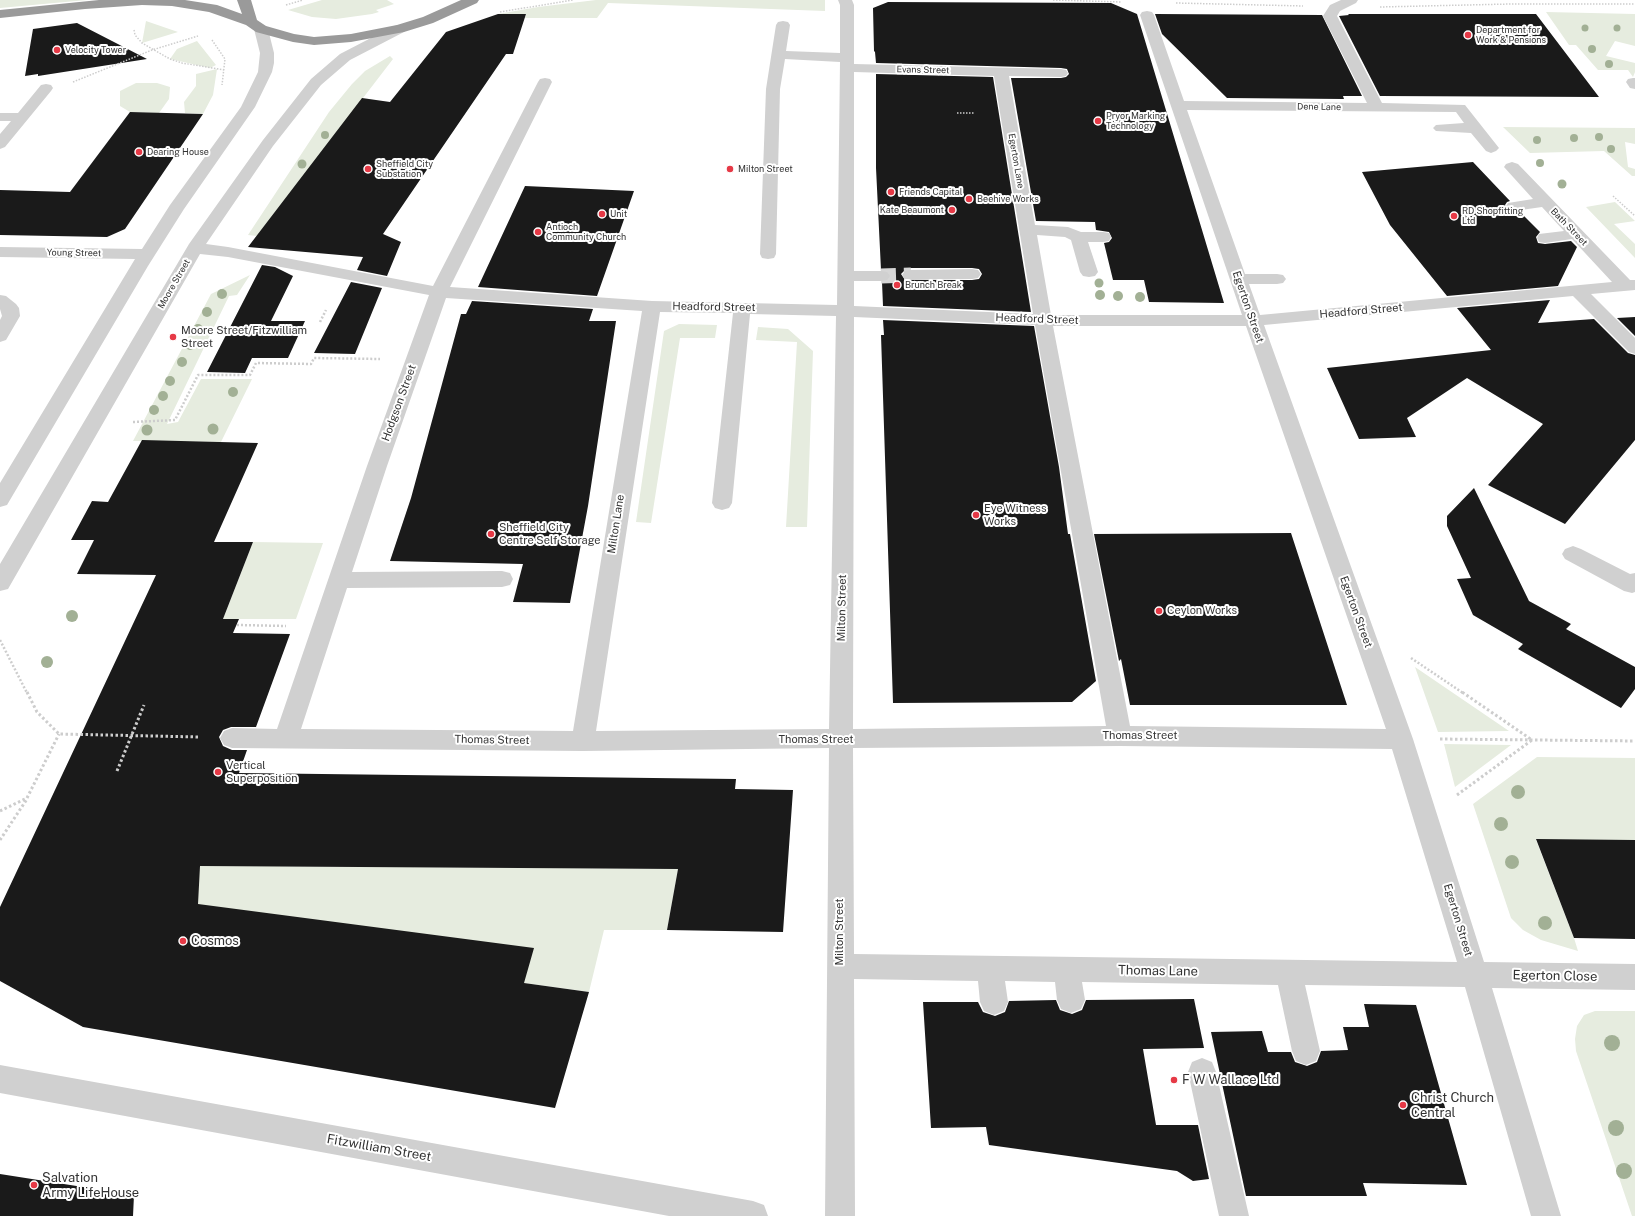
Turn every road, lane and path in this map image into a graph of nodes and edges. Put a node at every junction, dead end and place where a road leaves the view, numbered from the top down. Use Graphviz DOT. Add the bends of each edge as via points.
graph roads {
  1 [pos="244,0"];
  2 [pos="303,0"];
  3 [pos="472,0"];
  4 [pos="845,0"];
  5 [pos="1351,0"];
  6 [pos="1598,4"];
  7 [pos="1635,4"];
  8 [pos="284,6"];
  9 [pos="0,14"];
  10 [pos="1147,15"];
  11 [pos="256,25"];
  12 [pos="784,25"];
  13 [pos="134,28"];
  14 [pos="399,29"];
  15 [pos="198,36"];
  16 [pos="152,50"];
  17 [pos="778,55"];
  18 [pos="847,63"];
  19 [pos="224,70"];
  20 [pos="1001,72"];
  21 [pos="1061,74"];
  22 [pos="545,82"];
  23 [pos="46,88"];
  24 [pos="1178,105"];
  25 [pos="1378,108"];
  26 [pos="0,117"];
  27 [pos="22,117"];
  28 [pos="1441,128"];
  29 [pos="1475,128"];
  30 [pos="0,144"];
  31 [pos="1491,148"];
  32 [pos="1512,167"];
  33 [pos="1613,196"];
  34 [pos="1545,202"];
  35 [pos="1514,206"];
  36 [pos="1635,216"];
  37 [pos="1028,230"];
  38 [pos="1576,234"];
  39 [pos="1078,237"];
  40 [pos="1103,237"];
  41 [pos="1545,238"];
  42 [pos="195,248"];
  43 [pos="0,252"];
  44 [pos="148,254"];
  45 [pos="768,254"];
  46 [pos="1089,272"];
  47 [pos="972,274"];
  48 [pos="911,275"];
  49 [pos="846,276"];
  50 [pos="881,276"];
  51 [pos="1277,278"];
  52 [pos="1238,279"];
  53 [pos="1630,285"];
  54 [pos="1578,291"];
  55 [pos="439,292"];
  56 [pos="0,300"];
  57 [pos="1176,302"];
  58 [pos="652,306"];
  59 [pos="742,308"];
  60 [pos="326,310"];
  61 [pos="846,311"];
  62 [pos="1043,320"];
  63 [pos="1181,321"];
  64 [pos="1253,321"];
  65 [pos="320,322"];
  66 [pos="0,336"];
  67 [pos="1635,348"];
  68 [pos="385,359"];
  69 [pos="132,422"];
  70 [pos="0,500"];
  71 [pos="722,503"];
  72 [pos="1573,554"];
  73 [pos="502,579"];
  74 [pos="339,580"];
  75 [pos="1635,581"];
  76 [pos="0,583"];
  77 [pos="237,625"];
  78 [pos="293,626"];
  79 [pos="0,640"];
  80 [pos="1410,658"];
  81 [pos="144,705"];
  82 [pos="59,734"];
  83 [pos="1120,736"];
  84 [pos="232,738"];
  85 [pos="286,738"];
  86 [pos="1401,739"];
  87 [pos="841,740"];
  88 [pos="1532,740"];
  89 [pos="583,741"];
  90 [pos="1635,741"];
  91 [pos="117,771"];
  92 [pos="1455,797"];
  93 [pos="27,798"];
  94 [pos="0,811"];
  95 [pos="0,840"];
  96 [pos="840,966"];
  97 [pos="990,968"];
  98 [pos="1067,969"];
  99 [pos="1289,973"];
  100 [pos="1475,976"];
  101 [pos="1635,977"];
  102 [pos="1071,1000"];
  103 [pos="994,1002"];
  104 [pos="1306,1051"];
  105 [pos="1202,1072"];
  106 [pos="2,1077"];
  107 [pos="753,1216"];
  108 [pos="840,1216"];
  109 [pos="1234,1216"];
  110 [pos="1546,1216"];
  1 -- 11 [label="highway"];
  2 -- 8 [label="path"];
  3 -- 14 [label="highway, Moore Street" via="428,20"];
  4 -- 18 [label="street, Milton Street"];
  5 -- 25 [label="street" via="1335,8 1330,16"];
  6 -- 7 [label="path"];
  9 -- 11 [label="highway, Moore Street" via="85,5 172,2 212,8"];
  10 -- 24 [label="street, Egerton Street"];
  11 -- 14 [label="highway, Moore Street" via="293,38 314,41 351,38"];
  11 -- 44 [label="street" via="267,53 265,72 248,107 176,208"];
  12 -- 17 [label="street"];
  13 -- 16 [label="path" via="135,35"];
  14 -- 42 [label="street, Moore Street" via="344,57 316,82 268,143"];
  15 -- 16 [label="path"];
  16 -- 19 [label="path" via="176,62"];
  16 -- 23 [label="path" via="59,88"];
  17 -- 18 [label="street, Evans Street"];
  17 -- 45 [label="street" via="773,89"];
  18 -- 20 [label="street, Evans Street" via="917,65"];
  18 -- 49 [label="street, Milton Street"];
  20 -- 21 [label="street, Evans Street"];
  20 -- 37 [label="street, Egerton Lane"];
  22 -- 55 [label="street, Hodgson Street"];
  23 -- 27 [label="street"];
  24 -- 25 [label="street, Dene Lane"];
  24 -- 52 [label="street, Egerton Street" via="1189,160"];
  25 -- 29 [label="street, Dene Lane" via="1460,108"];
  26 -- 27 [label="street"];
  27 -- 30 [label="street"];
  28 -- 29 [label="street"];
  29 -- 31 [label="street"];
  32 -- 34 [label="street, Bath Street"];
  33 -- 36 [label="path"];
  34 -- 35 [label="street"];
  34 -- 38 [label="street, Bath Street"];
  37 -- 39 [label="street" via="1068,232"];
  37 -- 62 [label="street, Egerton Lane"];
  38 -- 41 [label="street"];
  38 -- 53 [label="street, Bath Street"];
  39 -- 40 [label="street"];
  39 -- 46 [label="street"];
  42 -- 55 [label="street, Headford Street"];
  42 -- 76 [label="street, Moore Street"];
  43 -- 44 [label="street, Young Street"];
  44 -- 70 [label="street"];
  47 -- 48 [label="street"];
  49 -- 50 [label="street"];
  49 -- 61 [label="street, Milton Street"];
  51 -- 52 [label="street"];
  52 -- 64 [label="street, Egerton Street"];
  53 -- 54 [label="street, Headford Street"];
  54 -- 64 [label="street, Headford Street"];
  54 -- 67 [label="street"];
  55 -- 58 [label="street, Headford Street"];
  55 -- 74 [label="street, Hodgson Street"];
  56 -- 66 [label="street" via="10,308 11,316"];
  57 -- 63 [label="street"];
  58 -- 59 [label="street, Headford Street"];
  58 -- 89 [label="street, Milton Lane"];
  59 -- 61 [label="street, Headford Street"];
  59 -- 71 [label="street"];
  60 -- 65 [label="path"];
  61 -- 62 [label="street, Headford Street"];
  61 -- 87 [label="street, Milton Street"];
  62 -- 63 [label="street, Headford Street"];
  62 -- 83 [label="street, Egerton Lane"];
  63 -- 64 [label="street, Headford Street"];
  64 -- 86 [label="street, Egerton Street"];
  68 -- 69 [label="path" via="314,358 311,364 256,363 250,375 198,375 176,420"];
  72 -- 75 [label="street" via="1632,584"];
  73 -- 74 [label="street"];
  74 -- 85 [label="street, Hodgson Street"];
  77 -- 78 [label="path"];
  79 -- 82 [label="path" via="37,712"];
  80 -- 88 [label="path"];
  81 -- 91 [label="path"];
  82 -- 84 [label="path"];
  82 -- 93 [label="path"];
  83 -- 86 [label="street, Thomas Street"];
  83 -- 87 [label="street, Thomas Street"];
  84 -- 85 [label="street, Thomas Street"];
  85 -- 89 [label="street, Thomas Street"];
  86 -- 88 [label="path"];
  86 -- 100 [label="street, Egerton Street"];
  87 -- 89 [label="street, Thomas Street"];
  87 -- 96 [label="street, Milton Street"];
  88 -- 90 [label="path"];
  88 -- 92 [label="path"];
  93 -- 94 [label="path"];
  93 -- 95 [label="path"];
  96 -- 97 [label="street, Thomas Lane"];
  96 -- 108 [label="street, Milton Street"];
  97 -- 98 [label="street, Thomas Lane"];
  97 -- 103 [label="street"];
  98 -- 99 [label="street, Thomas Lane"];
  98 -- 102 [label="street"];
  99 -- 100 [label="street, Thomas Lane"];
  99 -- 104 [label="street"];
  100 -- 101 [label="street, Egerton Close"];
  100 -- 110 [label="street, Egerton Street"];
  105 -- 109 [label="street" via="1219,1108"];
  106 -- 107 [label="street, Fitzwilliam Street"];
}
